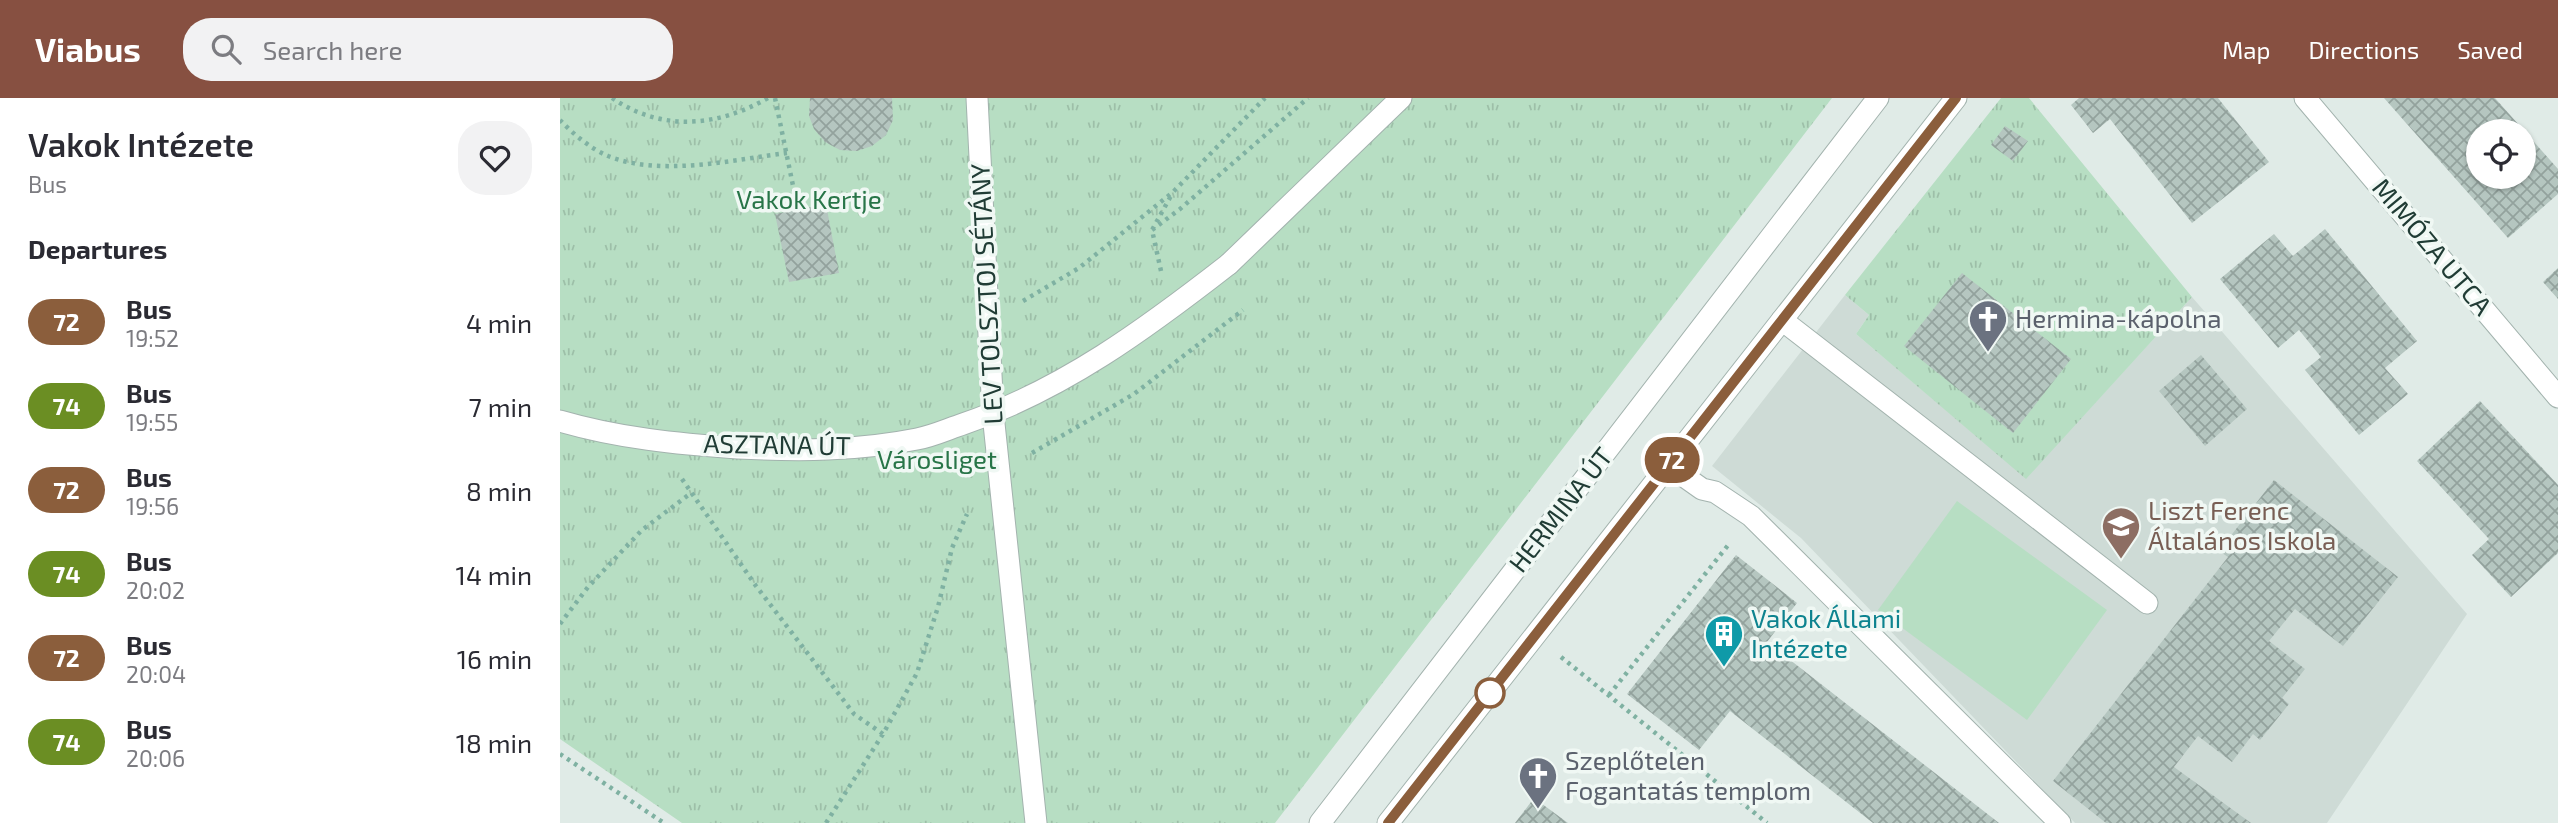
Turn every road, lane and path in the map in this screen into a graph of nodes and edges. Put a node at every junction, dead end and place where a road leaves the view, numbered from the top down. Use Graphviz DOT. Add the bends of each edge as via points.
graph roads {
  1 [pos="611,98"];
  2 [pos="768,98"];
  3 [pos="775,98"];
  4 [pos="977,98"];
  5 [pos="1265,98"];
  6 [pos="1307,98"];
  7 [pos="1401,98"];
  8 [pos="1878,98"];
  9 [pos="1956,98"];
  10 [pos="2305,98"];
  11 [pos="560,120"];
  12 [pos="787,153"];
  13 [pos="1173,192"];
  14 [pos="799,210"];
  15 [pos="987,312"];
  16 [pos="1782,320"];
  17 [pos="2558,397"];
  18 [pos="993,414"];
  19 [pos="560,421"];
  20 [pos="661,442"];
  21 [pos="1668,466"];
  22 [pos="691,493"];
  23 [pos="1751,516"];
  24 [pos="2147,603"];
  25 [pos="560,624"];
  26 [pos="1568,663"];
  27 [pos="1609,695"];
  28 [pos="883,734"];
  29 [pos="560,754"];
  30 [pos="664,823"];
  31 [pos="1036,823"];
  32 [pos="1320,823"];
  33 [pos="1388,823"];
  34 [pos="1767,823"];
  35 [pos="2060,823"];
  1 -- 2 [label="path" via="655,118 686,122 717,120"];
  3 -- 12 [label="path"];
  4 -- 15 [label="street, LEV TOLSZTOJ SÉTÁNY"];
  5 -- 13 [label="path"];
  6 -- 13 [label="path" via="1152,230"];
  7 -- 18 [label="street, ASZTANA ÚT" via="1229,264 1166,313 1075,374"];
  8 -- 32 [label="street, HERMINA ÚT"];
  9 -- 16 [label="street"];
  10 -- 17 [label="street, MIMÓZA UTCA"];
  11 -- 12 [label="path" via="606,156 649,166"];
  12 -- 14 [label="path"];
  13 -- 15 [label="path" via="1079,268 1038,294"];
  15 -- 18 [label="street, LEV TOLSZTOJ SÉTÁNY"];
  16 -- 21 [label="street"];
  16 -- 24 [label="street"];
  18 -- 20 [label="street, ASZTANA ÚT" via="920,439 833,451"];
  18 -- 31 [label="street, LEV TOLSZTOJ SÉTÁNY"];
  19 -- 20 [label="street, ASZTANA ÚT"];
  20 -- 22 [label="path"];
  21 -- 23 [label="street"];
  21 -- 33 [label="street"];
  22 -- 25 [label="path" via="642,530 588,586"];
  22 -- 28 [label="path" via="755,586 854,713"];
  23 -- 27 [label="path"];
  23 -- 35 [label="street"];
  26 -- 27 [label="path"];
  27 -- 34 [label="path"];
  29 -- 30 [label="path"];
}
